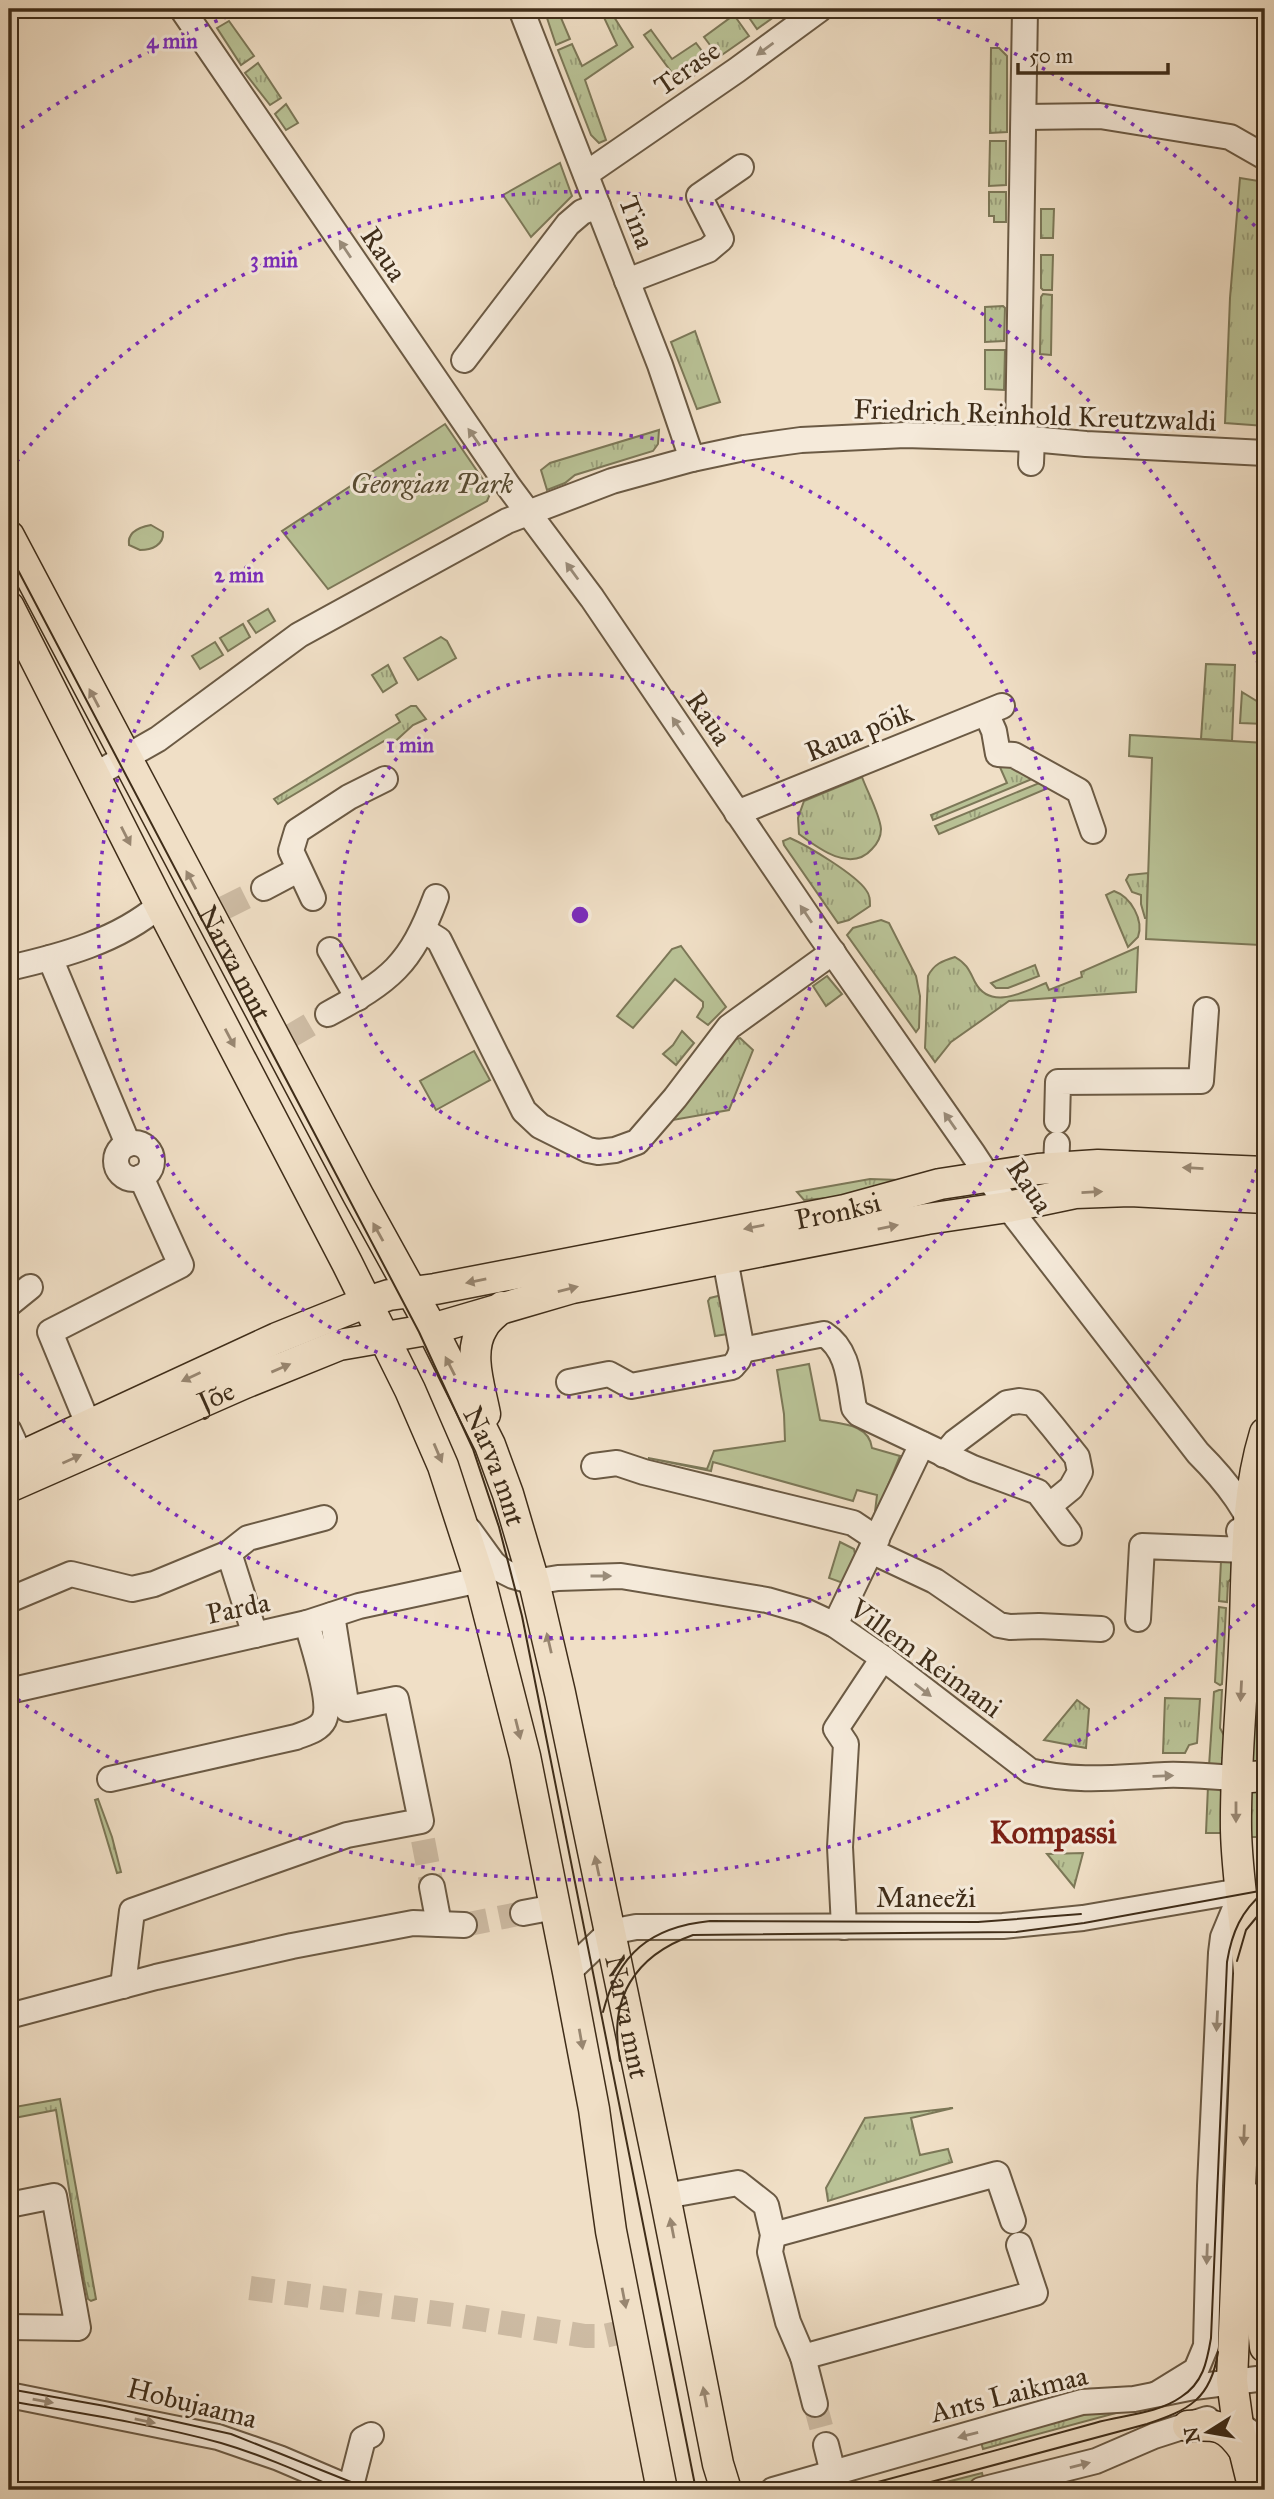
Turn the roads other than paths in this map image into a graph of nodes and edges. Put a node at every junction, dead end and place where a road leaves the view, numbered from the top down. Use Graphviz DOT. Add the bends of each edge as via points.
graph roads {
  1 [pos="182,9"];
  2 [pos="521,9"];
  3 [pos="820,9"];
  4 [pos="1025,9"];
  5 [pos="1024,117"];
  6 [pos="1265,157"];
  7 [pos="741,167"];
  8 [pos="586,174"];
  9 [pos="598,206"];
  10 [pos="627,281"];
  11 [pos="464,360"];
  12 [pos="1027,447"];
  13 [pos="1265,453"];
  14 [pos="692,459"];
  15 [pos="528,512"];
  16 [pos="9,536"];
  17 [pos="9,607"];
  18 [pos="127,758"];
  19 [pos="95,775"];
  20 [pos="385,779"];
  21 [pos="737,813"];
  22 [pos="1093,831"];
  23 [pos="298,870"];
  24 [pos="264,888"];
  25 [pos="436,897"];
  26 [pos="313,898"];
  27 [pos="160,905"];
  28 [pos="431,935"];
  29 [pos="330,950"];
  30 [pos="833,952"];
  31 [pos="50,958"];
  32 [pos="9,968"];
  33 [pos="358,998"];
  34 [pos="1206,1010"];
  35 [pos="328,1014"];
  36 [pos="1057,1144"];
  37 [pos="1265,1172"];
  38 [pos="989,1177"];
  39 [pos="1265,1198"];
  40 [pos="1007,1207"];
  41 [pos="725,1259"];
  42 [pos="30,1287"];
  43 [pos="411,1292"];
  44 [pos="367,1302"];
  45 [pos="9,1304"];
  46 [pos="502,1307"];
  47 [pos="432,1329"];
  48 [pos="384,1338"];
  49 [pos="743,1350"];
  50 [pos="569,1382"];
  51 [pos="88,1424"];
  52 [pos="1265,1433"];
  53 [pos="490,1446"];
  54 [pos="933,1449"];
  55 [pos="13,1450"];
  56 [pos="1198,1453"];
  57 [pos="594,1466"];
  58 [pos="9,1487"];
  59 [pos="1049,1506"];
  60 [pos="1248,1517"];
  61 [pos="324,1518"];
  62 [pos="462,1521"];
  63 [pos="1069,1533"];
  64 [pos="874,1545"];
  65 [pos="1260,1550"];
  66 [pos="229,1553"];
  67 [pos="480,1580"];
  68 [pos="534,1582"];
  69 [pos="9,1600"];
  70 [pos="332,1615"];
  71 [pos="1255,1616"];
  72 [pos="1138,1619"];
  73 [pos="307,1623"];
  74 [pos="835,1625"];
  75 [pos="1101,1629"];
  76 [pos="255,1635"];
  77 [pos="883,1658"];
  78 [pos="9,1691"];
  79 [pos="1251,1777"];
  80 [pos="110,1779"];
  81 [pos="432,1887"];
  82 [pos="1240,1893"];
  83 [pos="555,1907"];
  84 [pos="523,1913"];
  85 [pos="439,1924"];
  86 [pos="464,1925"];
  87 [pos="844,1927"];
  88 [pos="610,1932"];
  89 [pos="568,1972"];
  90 [pos="123,1986"];
  91 [pos="9,2016"];
  92 [pos="665,2196"];
  93 [pos="1265,2196"];
  94 [pos="9,2205"];
  95 [pos="773,2235"];
  96 [pos="9,2327"];
  97 [pos="1206,2335"];
  98 [pos="1265,2347"];
  99 [pos="803,2357"];
  100 [pos="1265,2380"];
  101 [pos="1157,2394"];
  102 [pos="9,2395"];
  103 [pos="814,2404"];
  104 [pos="1231,2424"];
  105 [pos="371,2435"];
  106 [pos="826,2445"];
  107 [pos="833,2473"];
  108 [pos="354,2490"];
  109 [pos="662,2490"];
  110 [pos="726,2490"];
  111 [pos="773,2490"];
  112 [pos="981,2490"];
  113 [pos="1254,2490"];
  15 -- 1 [label="street, Raua, one-way"];
  2 -- 8 [label="street, Tina"];
  3 -- 8 [label="street, Terase, one-way"];
  4 -- 5 [label="street"];
  5 -- 6 [label="street" via="1100,116 1230,137"];
  5 -- 12 [label="street"];
  7 -- 10 [label="street" via="699,196 721,239 708,250"];
  8 -- 9 [label="street, Tina"];
  9 -- 10 [label="street, Tina"];
  9 -- 11 [label="street" via="568,224"];
  10 -- 14 [label="street, Tina"];
  12 -- 13 [label="street, Friedrich Reinhold Kreutzwaldi" via="1086,444"];
  12 -- 14 [label="street, Friedrich Reinhold Kreutzwaldi" via="905,435 801,440"];
  14 -- 15 [label="street, Friedrich Reinhold Kreutzwaldi" via="612,481"];
  15 -- 18 [label="street, Friedrich Reinhold Kreutzwaldi" via="299,635"];
  21 -- 15 [label="street, Raua, one-way" via="592,598"];
  18 -- 16 [label="main road, Narva mnt, one-way"];
  17 -- 19 [label="main road, Narva mnt"];
  18 -- 19 [label="street, Friedrich Reinhold Kreutzwaldi"];
  43 -- 18 [label="main road, Narva mnt, one-way" via="217,912"];
  19 -- 27 [label="main road, Narva mnt, one-way"];
  20 -- 23 [label="street" via="298,831 291,851"];
  21 -- 22 [label="street, Raua põik" via="994,709 998,754 1014,755 1079,791"];
  30 -- 21 [label="street, Raua, one-way"];
  23 -- 24 [label="street"];
  23 -- 26 [label="street"];
  25 -- 33 [label="street" via="424,929 401,966"];
  27 -- 31 [label="street" via="113,935"];
  27 -- 44 [label="main road, Narva mnt, one-way"];
  28 -- 30 [label="street" via="439,940 524,1111 540,1126 598,1152 637,1142 729,1027"];
  29 -- 33 [label="street"];
  38 -- 30 [label="street, Raua, one-way"];
  31 -- 32 [label="street"];
  31 -- 51 [label="street" via="128,1144 143,1145 151,1154 149,1170 141,1177 181,1265 50,1332"];
  33 -- 35 [label="street"];
  34 -- 36 [label="street" via="1201,1081 1058,1082"];
  37 -- 36 [label="main road, Pronksi, one-way" via="1134,1166"];
  36 -- 38 [label="main road, Pronksi"];
  38 -- 40 [label="street, Raua"];
  38 -- 43 [label="main road, Pronksi, one-way" via="940,1184 845,1210"];
  40 -- 39 [label="main road, Pronksi, one-way" via="1090,1192"];
  41 -- 40 [label="main road, Pronksi, one-way"];
  40 -- 56 [label="street, Raua"];
  46 -- 41 [label="main road, Pronksi, one-way" via="572,1288"];
  41 -- 49 [label="street"];
  42 -- 45 [label="street"];
  43 -- 44 [label="main road, Jõe"];
  43 -- 47 [label="main road, Narva mnt"];
  44 -- 48 [label="main road, Narva mnt"];
  44 -- 51 [label="main road, Jõe, one-way"];
  46 -- 47 [label="main road, Pronksi"];
  46 -- 53 [label="main road" via="483,1326 476,1346"];
  47 -- 48 [label="main road, Jõe"];
  53 -- 47 [label="main road, Narva mnt, one-way"];
  58 -- 48 [label="main road, Jõe, one-way" via="296,1362 349,1342"];
  48 -- 62 [label="main road, Narva mnt, one-way" via="443,1466"];
  49 -- 50 [label="street" via="732,1367 631,1386 609,1374"];
  49 -- 54 [label="street" via="824,1334 844,1355 859,1414"];
  51 -- 55 [label="main road, Jõe"];
  52 -- 60 [label="main road"];
  53 -- 68 [label="main road, Narva mnt"];
  54 -- 59 [label="street" via="1038,1492"];
  54 -- 59 [label="street" via="955,1442 1007,1403 1033,1403 1077,1457 1080,1472 1071,1488"];
  54 -- 64 [label="street"];
  56 -- 60 [label="street, Raua" via="1225,1479"];
  56 -- 65 [label="street, Raua"];
  57 -- 64 [label="street" via="617,1463 853,1523"];
  59 -- 63 [label="street"];
  60 -- 65 [label="main road"];
  61 -- 66 [label="street" via="248,1538"];
  62 -- 67 [label="main road, Narva mnt"];
  62 -- 68 [label="street" via="501,1570"];
  64 -- 74 [label="street"];
  64 -- 75 [label="street" via="999,1625"];
  65 -- 71 [label="main road"];
  65 -- 72 [label="street" via="1142,1546"];
  66 -- 69 [label="street" via="132,1589 71,1574"];
  66 -- 76 [label="street"];
  67 -- 70 [label="street, Parda"];
  67 -- 83 [label="main road, Narva mnt, one-way" via="525,1756"];
  68 -- 74 [label="street, Villem Reimani, one-way" via="595,1575 647,1579 767,1600"];
  88 -- 68 [label="main road, Narva mnt, one-way"];
  70 -- 73 [label="street, Parda"];
  70 -- 90 [label="street" via="347,1709 396,1699 422,1830 347,1835 132,1911"];
  71 -- 79 [label="main road, one-way"];
  73 -- 76 [label="street, Parda"];
  73 -- 80 [label="street" via="326,1705 324,1720 315,1730"];
  74 -- 77 [label="street, Villem Reimani"];
  76 -- 78 [label="street, Parda"];
  77 -- 79 [label="street, Villem Reimani, one-way" via="1030,1771 1067,1778"];
  77 -- 87 [label="street" via="836,1729 846,1744 840,1847"];
  79 -- 82 [label="main road, one-way"];
  81 -- 85 [label="street"];
  82 -- 87 [label="street, Maneeži" via="1003,1926"];
  82 -- 97 [label="street, one-way" via="1221,1953"];
  82 -- 104 [label="main road, one-way" via="1250,1973"];
  83 -- 84 [label="street"];
  83 -- 89 [label="main road, Narva mnt"];
  85 -- 86 [label="street"];
  85 -- 90 [label="street" via="414,1923 292,1946"];
  87 -- 88 [label="street, Maneeži" via="636,1927"];
  88 -- 89 [label="street"];
  88 -- 92 [label="main road, Narva mnt"];
  89 -- 109 [label="main road, Narva mnt, one-way" via="611,2231"];
  90 -- 91 [label="street"];
  92 -- 95 [label="street" via="738,2183 766,2205"];
  110 -- 92 [label="main road, Narva mnt, one-way"];
  93 -- 98 [label="main road" via="1261,2309"];
  94 -- 96 [label="street" via="54,2196 78,2328"];
  95 -- 99 [label="street" via="770,2252 788,2322"];
  95 -- 99 [label="street" via="997,2174 1035,2293"];
  97 -- 101 [label="street" via="1196,2370"];
  97 -- 104 [label="street"];
  99 -- 103 [label="street"];
  100 -- 104 [label="street, Ants Laikmaa"];
  101 -- 104 [label="street, Ants Laikmaa"];
  101 -- 107 [label="street, Ants Laikmaa, one-way" via="1083,2402"];
  102 -- 108 [label="street, Hobujaama, one-way" via="218,2437"];
  112 -- 104 [label="street, Ants Laikmaa, one-way" via="1096,2461 1146,2439"];
  104 -- 113 [label="main road"];
  105 -- 108 [label="street" via="363,2439"];
  106 -- 107 [label="street"];
  107 -- 111 [label="street, Ants Laikmaa"];
}
